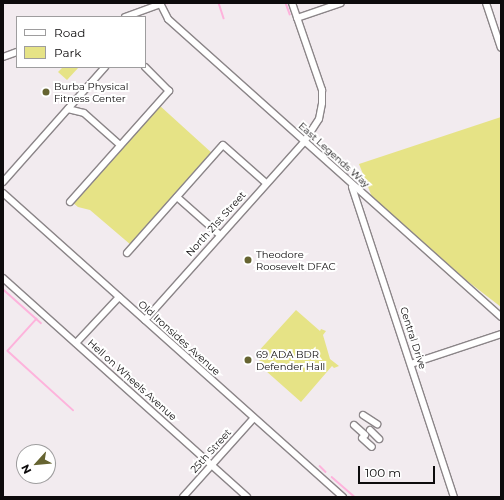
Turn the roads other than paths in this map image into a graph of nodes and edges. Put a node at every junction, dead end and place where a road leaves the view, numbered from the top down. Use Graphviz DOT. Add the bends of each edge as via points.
graph roads {
  1 [pos="292,3"];
  2 [pos="340,3"];
  3 [pos="486,3"];
  4 [pos="160,4"];
  5 [pos="138,15"];
  6 [pos="297,18"];
  7 [pos="501,48"];
  8 [pos="16,52"];
  9 [pos="3,57"];
  10 [pos="104,68"];
  11 [pos="146,68"];
  12 [pos="68,109"];
  13 [pos="304,142"];
  14 [pos="120,145"];
  15 [pos="3,182"];
  16 [pos="266,183"];
  17 [pos="352,185"];
  18 [pos="3,193"];
  19 [pos="177,197"];
  20 [pos="70,202"];
  21 [pos="220,235"];
  22 [pos="126,253"];
  23 [pos="3,278"];
  24 [pos="119,297"];
  25 [pos="501,317"];
  26 [pos="144,320"];
  27 [pos="501,334"];
  28 [pos="76,343"];
  29 [pos="411,364"];
  30 [pos="363,415"];
  31 [pos="254,418"];
  32 [pos="377,424"];
  33 [pos="354,425"];
  34 [pos="370,430"];
  35 [pos="379,439"];
  36 [pos="372,448"];
  37 [pos="212,465"];
  38 [pos="183,497"];
  39 [pos="247,497"];
  40 [pos="343,497"];
  41 [pos="454,497"];
  1 -- 6 [label="street"];
  2 -- 6 [label="street"];
  3 -- 7 [label="street"];
  4 -- 5 [label="street"];
  4 -- 13 [label="street, East Legends Way" via="168,19"];
  6 -- 13 [label="street" via="322,90 319,119"];
  8 -- 9 [label="street"];
  10 -- 12 [label="street"];
  11 -- 14 [label="street" via="169,91"];
  12 -- 14 [label="street" via="84,113"];
  12 -- 15 [label="street"];
  13 -- 16 [label="street, North 21st Street"];
  13 -- 17 [label="street, East Legends Way"];
  14 -- 20 [label="street"];
  16 -- 19 [label="street" via="223,145"];
  16 -- 21 [label="street, North 21st Street"];
  17 -- 25 [label="street, East Legends Way"];
  17 -- 29 [label="street, Central Drive"];
  18 -- 24 [label="street, Old Ironsides Avenue"];
  19 -- 21 [label="street"];
  19 -- 22 [label="street"];
  21 -- 26 [label="street, North 21st Street"];
  23 -- 28 [label="street, Hell on Wheels Avenue"];
  24 -- 26 [label="street, Old Ironsides Avenue"];
  24 -- 28 [label="street"];
  26 -- 31 [label="street, Old Ironsides Avenue"];
  27 -- 29 [label="street"];
  28 -- 37 [label="street, Hell on Wheels Avenue"];
  29 -- 41 [label="street, Central Drive"];
  30 -- 32 [label="street"];
  31 -- 37 [label="street, 25th Street"];
  31 -- 40 [label="street, Old Ironsides Avenue"];
  33 -- 36 [label="street"];
  34 -- 35 [label="street"];
  37 -- 38 [label="street, 25th Street"];
  37 -- 39 [label="street, Hell on Wheels Avenue"];
}
